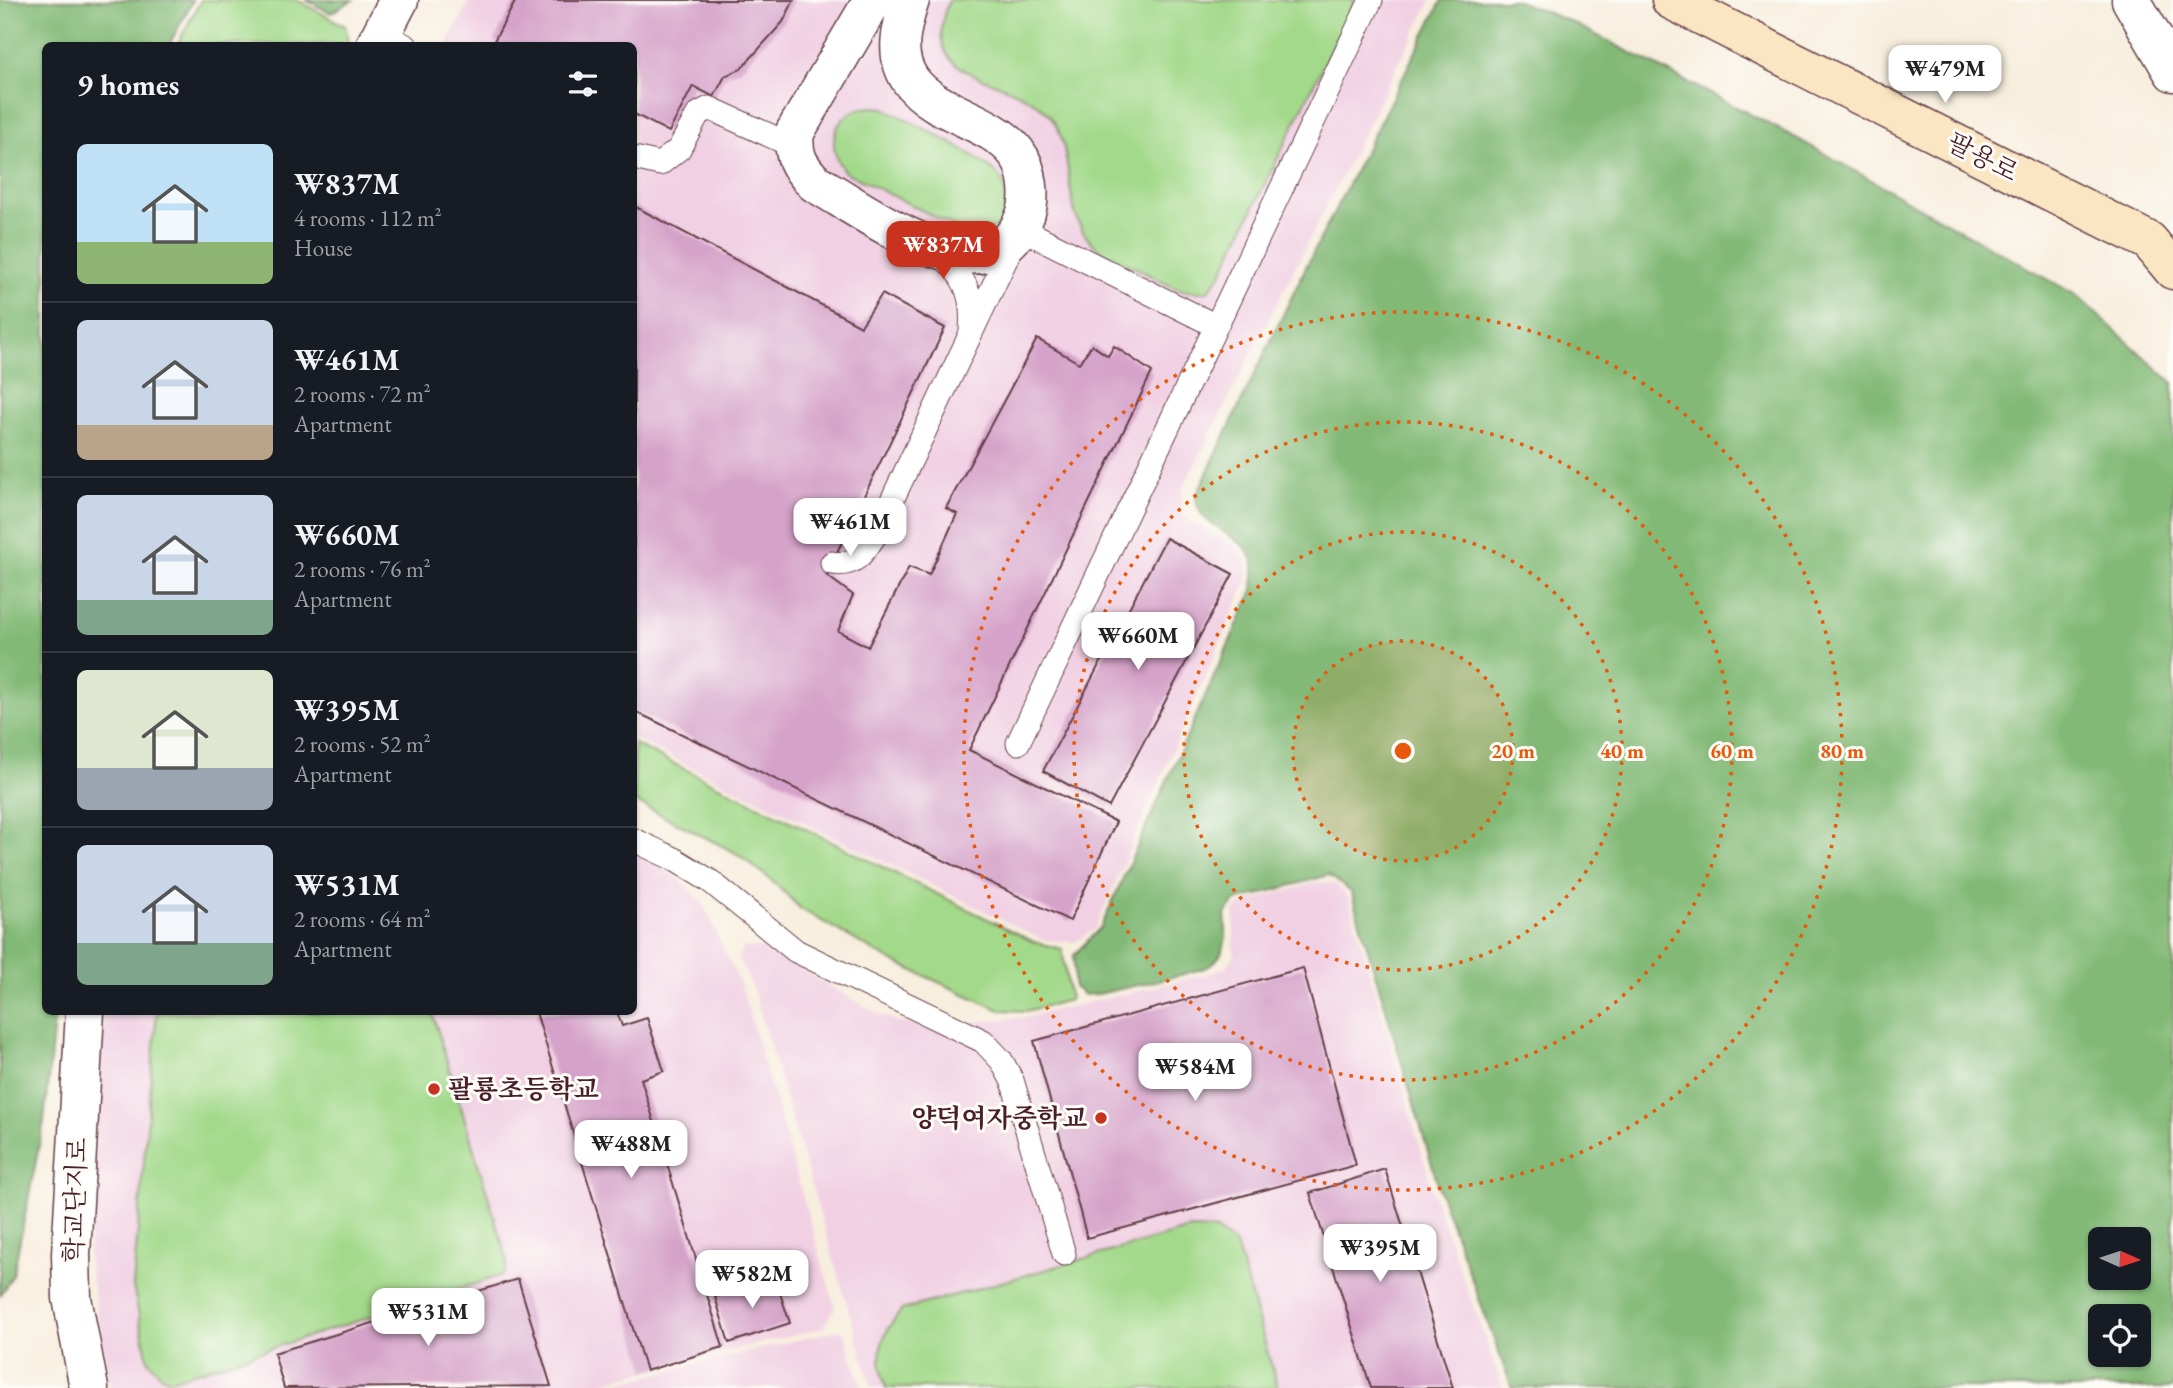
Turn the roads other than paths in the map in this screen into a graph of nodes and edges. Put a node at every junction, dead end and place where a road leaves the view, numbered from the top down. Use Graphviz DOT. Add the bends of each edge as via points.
graph roads {
  1 [pos="399,0"];
  2 [pos="873,0"];
  3 [pos="910,0"];
  4 [pos="1371,0"];
  5 [pos="1671,0"];
  6 [pos="2131,0"];
  7 [pos="388,41"];
  8 [pos="2173,72"];
  9 [pos="793,146"];
  10 [pos="637,159"];
  11 [pos="1020,230"];
  12 [pos="931,248"];
  13 [pos="2173,270"];
  14 [pos="1216,326"];
  15 [pos="965,352"];
  16 [pos="832,563"];
  17 [pos="1018,743"];
  18 [pos="637,841"];
  19 [pos="85,1015"];
  20 [pos="1064,1254"];
  21 [pos="89,1388"];
  1 -- 7 [label="street"];
  2 -- 9 [label="street" via="802,116"];
  3 -- 11 [label="street" via="900,29 900,52 911,81 925,94 1000,137 1018,154 1027,180 1029,208"];
  4 -- 14 [label="lane"];
  5 -- 13 [label="main road, 팔용로" via="2149,241"];
  6 -- 8 [label="street"];
  9 -- 10 [label="lane" via="709,108 698,114 679,149 660,164"];
  9 -- 12 [label="street" via="800,168 815,183"];
  11 -- 12 [label="street" via="1004,248 984,255"];
  11 -- 14 [label="lane"];
  11 -- 15 [label="lane"];
  12 -- 15 [label="lane" via="967,281 973,307"];
  14 -- 17 [label="lane"];
  15 -- 16 [label="lane" via="869,545 853,562"];
  18 -- 20 [label="lane" via="710,881 796,951 983,1041 1012,1080"];
  19 -- 21 [label="street, 학교단지로" via="71,1254 72,1298"];
}
